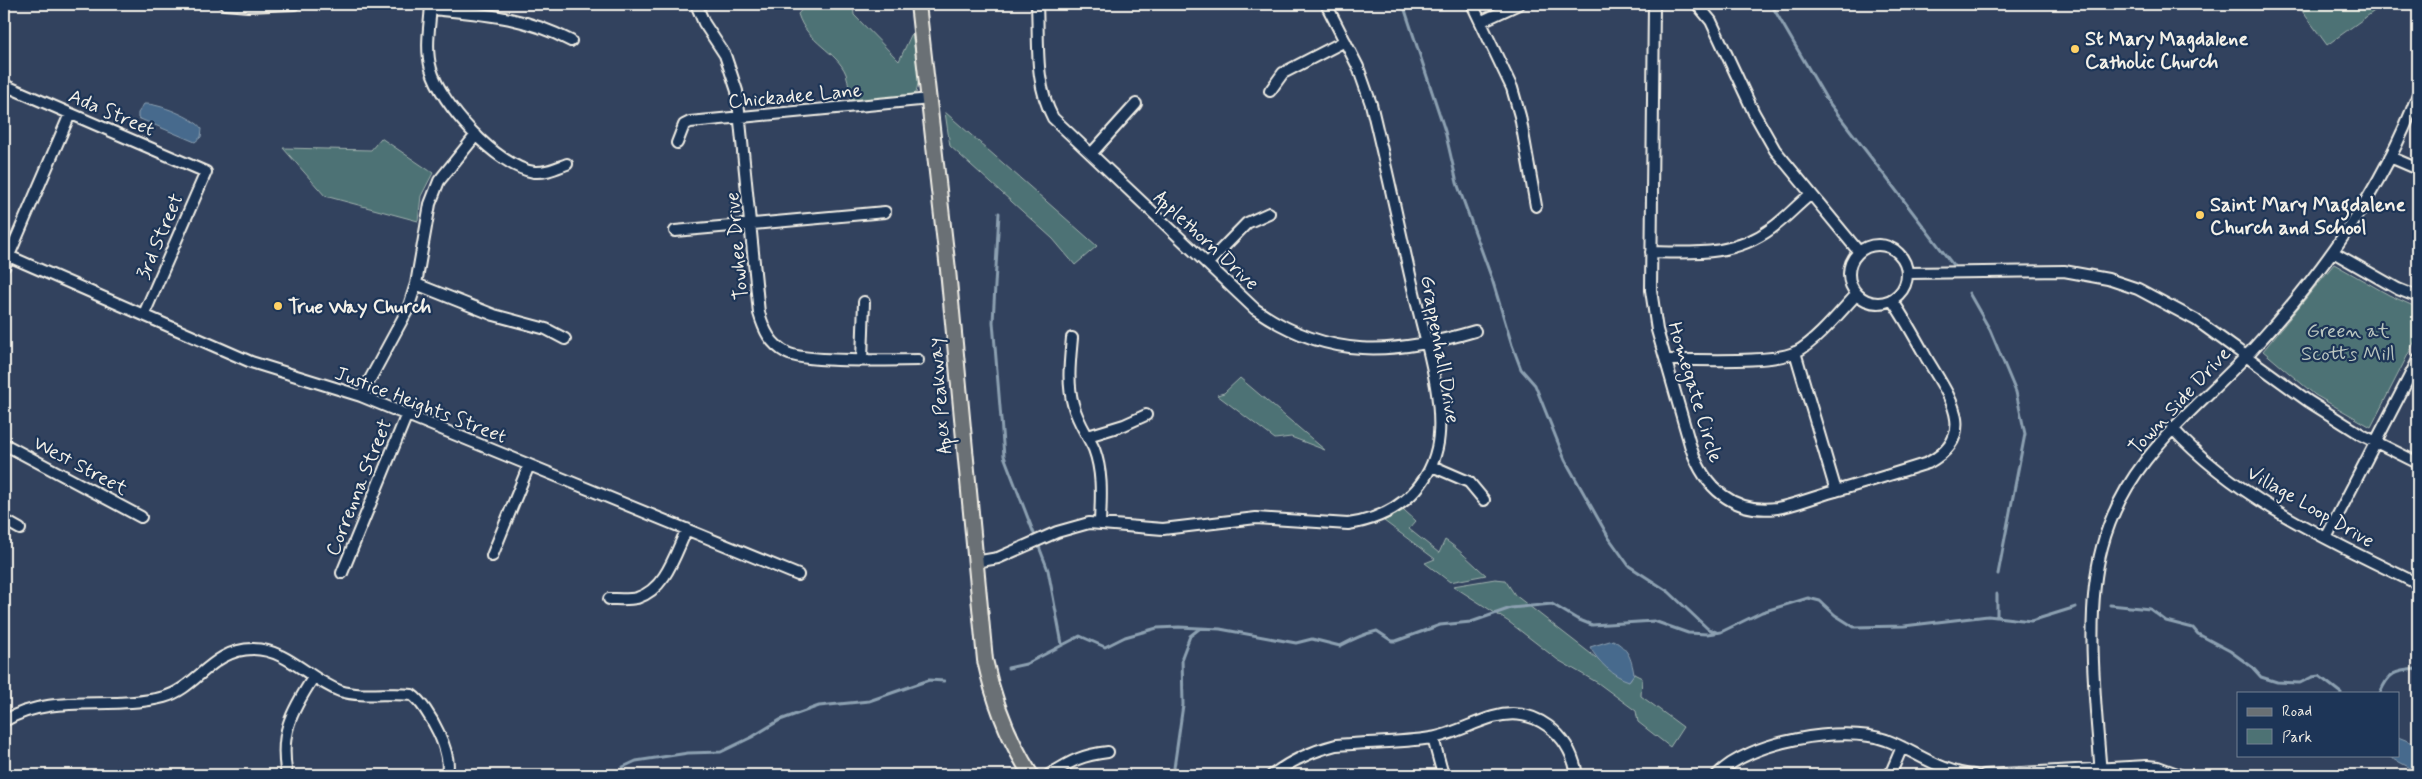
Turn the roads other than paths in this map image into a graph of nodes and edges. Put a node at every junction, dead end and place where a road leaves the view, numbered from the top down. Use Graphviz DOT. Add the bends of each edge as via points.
graph roads {
  1 [pos="225,4"];
  2 [pos="294,4"];
  3 [pos="696,4"];
  4 [pos="918,4"];
  5 [pos="1037,4"];
  6 [pos="1326,4"];
  7 [pos="1472,4"];
  8 [pos="1518,4"];
  9 [pos="1654,4"];
  10 [pos="1697,4"];
  11 [pos="431,6"];
  12 [pos="1482,21"];
  13 [pos="570,41"];
  14 [pos="1346,41"];
  15 [pos="4,85"];
  16 [pos="1270,91"];
  17 [pos="2418,94"];
  18 [pos="930,99"];
  19 [pos="1136,104"];
  20 [pos="70,114"];
  21 [pos="742,118"];
  22 [pos="476,135"];
  23 [pos="677,143"];
  24 [pos="1091,154"];
  25 [pos="2390,157"];
  26 [pos="567,164"];
  27 [pos="2418,168"];
  28 [pos="206,172"];
  29 [pos="1810,195"];
  30 [pos="1536,206"];
  31 [pos="885,212"];
  32 [pos="1269,213"];
  33 [pos="751,224"];
  34 [pos="675,231"];
  35 [pos="1651,252"];
  36 [pos="1859,252"];
  37 [pos="2334,252"];
  38 [pos="6,255"];
  39 [pos="1208,264"];
  40 [pos="4,267"];
  41 [pos="1908,273"];
  42 [pos="416,284"];
  43 [pos="1857,294"];
  44 [pos="2418,297"];
  45 [pos="1892,300"];
  46 [pos="864,302"];
  47 [pos="144,314"];
  48 [pos="1475,331"];
  49 [pos="1072,338"];
  50 [pos="565,339"];
  51 [pos="1426,342"];
  52 [pos="1795,352"];
  53 [pos="2246,355"];
  54 [pos="862,359"];
  55 [pos="918,360"];
  56 [pos="1666,360"];
  57 [pos="2418,360"];
  58 [pos="361,396"];
  59 [pos="407,414"];
  60 [pos="1146,415"];
  61 [pos="2172,428"];
  62 [pos="1088,436"];
  63 [pos="2374,442"];
  64 [pos="4,444"];
  65 [pos="2418,463"];
  66 [pos="529,465"];
  67 [pos="1432,466"];
  68 [pos="1836,491"];
  69 [pos="1484,500"];
  70 [pos="141,517"];
  71 [pos="4,520"];
  72 [pos="1100,522"];
  73 [pos="20,529"];
  74 [pos="687,529"];
  75 [pos="2326,538"];
  76 [pos="492,556"];
  77 [pos="975,562"];
  78 [pos="342,573"];
  79 [pos="798,575"];
  80 [pos="2418,584"];
  81 [pos="609,599"];
  82 [pos="313,678"];
  83 [pos="4,721"];
  84 [pos="1433,738"];
  85 [pos="1902,747"];
  86 [pos="1108,752"];
  87 [pos="2101,772"];
  88 [pos="286,775"];
  89 [pos="446,775"];
  90 [pos="1029,775"];
  91 [pos="1049,775"];
  92 [pos="1272,775"];
  93 [pos="1443,775"];
  94 [pos="1577,775"];
  95 [pos="1717,775"];
  96 [pos="1890,775"];
  97 [pos="1974,775"];
  98 [pos="1984,775"];
  99 [pos="2180,775"];
  1 -- 2 [label="street"];
  3 -- 21 [label="street, Towhee Drive" via="733,73"];
  4 -- 18 [label="main road, Apex Peakway"];
  5 -- 24 [label="street, Applethorn Drive" via="1040,81 1044,100 1053,118"];
  6 -- 14 [label="street, Grappenhall Drive"];
  7 -- 12 [label="street"];
  8 -- 12 [label="street"];
  9 -- 35 [label="street, Homegate Circle"];
  10 -- 29 [label="street" via="1711,21 1767,138"];
  11 -- 13 [label="street" via="507,17 550,30"];
  11 -- 22 [label="street" via="429,56 434,78 449,106"];
  12 -- 30 [label="street" via="1516,102"];
  14 -- 16 [label="street" via="1284,73"];
  14 -- 51 [label="street, Grappenhall Drive" via="1371,104"];
  15 -- 20 [label="street, Ada Street"];
  17 -- 25 [label="street, Town Side Drive"];
  18 -- 21 [label="street, Chickadee Lane"];
  18 -- 77 [label="main road, Apex Peakway"];
  19 -- 24 [label="street"];
  20 -- 28 [label="street, Ada Street"];
  20 -- 38 [label="street"];
  21 -- 23 [label="street, Chickadee Lane" via="690,122 680,131"];
  21 -- 33 [label="street, Towhee Drive"];
  22 -- 26 [label="street" via="502,157 526,170 549,171"];
  22 -- 42 [label="street" via="444,174 433,196"];
  24 -- 39 [label="street, Applethorn Drive"];
  25 -- 27 [label="street"];
  25 -- 37 [label="street, Town Side Drive"];
  28 -- 47 [label="street, 3rd Street"];
  29 -- 35 [label="street" via="1774,227 1734,248 1710,252"];
  29 -- 36 [label="street"];
  31 -- 33 [label="street"];
  32 -- 39 [label="street" via="1247,223"];
  33 -- 34 [label="street"];
  33 -- 54 [label="street, Towhee Drive" via="759,313 771,340 788,354 799,357"];
  35 -- 56 [label="street, Homegate Circle" via="1653,307"];
  36 -- 41 [label="street" via="1876,245 1894,249 1901,255"];
  36 -- 43 [label="street" via="1849,277"];
  37 -- 44 [label="street"];
  37 -- 53 [label="street, Town Side Drive"];
  38 -- 40 [label="street"];
  38 -- 47 [label="street, Justice Heights Street"];
  39 -- 51 [label="street, Applethorn Drive" via="1256,309 1305,337 1362,350 1396,349"];
  41 -- 45 [label="street" via="1904,288"];
  41 -- 53 [label="street" via="2064,271 2108,279 2168,304"];
  42 -- 50 [label="street" via="494,315 546,329"];
  42 -- 58 [label="street" via="397,330"];
  43 -- 45 [label="street" via="1874,302"];
  43 -- 52 [label="street" via="1807,345"];
  45 -- 68 [label="street, Homegate Circle" via="1952,402 1956,432 1945,452 1928,463"];
  46 -- 54 [label="street"];
  47 -- 58 [label="street, Justice Heights Street" via="251,362"];
  48 -- 51 [label="street, Applethorn Drive"];
  49 -- 62 [label="street" via="1071,394 1075,414"];
  51 -- 67 [label="street, Grappenhall Drive" via="1440,419"];
  52 -- 56 [label="street" via="1771,358"];
  52 -- 68 [label="street"];
  53 -- 61 [label="street, Town Side Drive"];
  53 -- 63 [label="street" via="2308,401"];
  54 -- 55 [label="street, Towhee Drive"];
  56 -- 68 [label="street, Homegate Circle" via="1696,464 1710,484 1725,497 1746,506 1770,508"];
  57 -- 63 [label="street"];
  58 -- 59 [label="street, Justice Heights Street"];
  59 -- 66 [label="street, Justice Heights Street"];
  59 -- 78 [label="street, Correnna Street"];
  60 -- 62 [label="street"];
  61 -- 75 [label="street, Village Loop Drive" via="2249,494"];
  61 -- 87 [label="street, Town Side Drive" via="2141,464 2122,496 2102,545 2094,595 2094,667"];
  62 -- 72 [label="street" via="1101,474"];
  63 -- 65 [label="street"];
  63 -- 75 [label="street"];
  64 -- 70 [label="street, West Street"];
  66 -- 74 [label="street, Justice Heights Street"];
  66 -- 76 [label="street"];
  67 -- 69 [label="street" via="1469,482"];
  67 -- 72 [label="street, Grappenhall Drive" via="1414,492 1398,506 1380,516 1348,524 1256,518 1163,529"];
  71 -- 73 [label="street"];
  72 -- 77 [label="street, Grappenhall Drive" via="1064,529 998,558"];
  74 -- 79 [label="street, Justice Heights Street"];
  74 -- 81 [label="street" via="664,577 652,590 636,598"];
  75 -- 80 [label="street, Village Loop Drive"];
  77 -- 90 [label="main road, Apex Peakway" via="985,660 994,700"];
  82 -- 83 [label="street" via="291,661 271,652 242,650 222,657 167,696 42,707"];
  82 -- 88 [label="street" via="294,706 286,727"];
  82 -- 89 [label="street" via="351,693 412,695 424,706 448,755 450,769"];
  84 -- 92 [label="street" via="1336,745 1303,756"];
  84 -- 93 [label="street"];
  84 -- 94 [label="street" via="1504,715 1529,717 1559,733 1570,751"];
  85 -- 95 [label="street" via="1865,735 1832,734 1747,753"];
  85 -- 96 [label="street"];
  85 -- 97 [label="street" via="1946,768"];
  86 -- 91 [label="street" via="1084,755"];
  87 -- 98 [label="street"];
  87 -- 99 [label="street" via="2147,766"];
}
